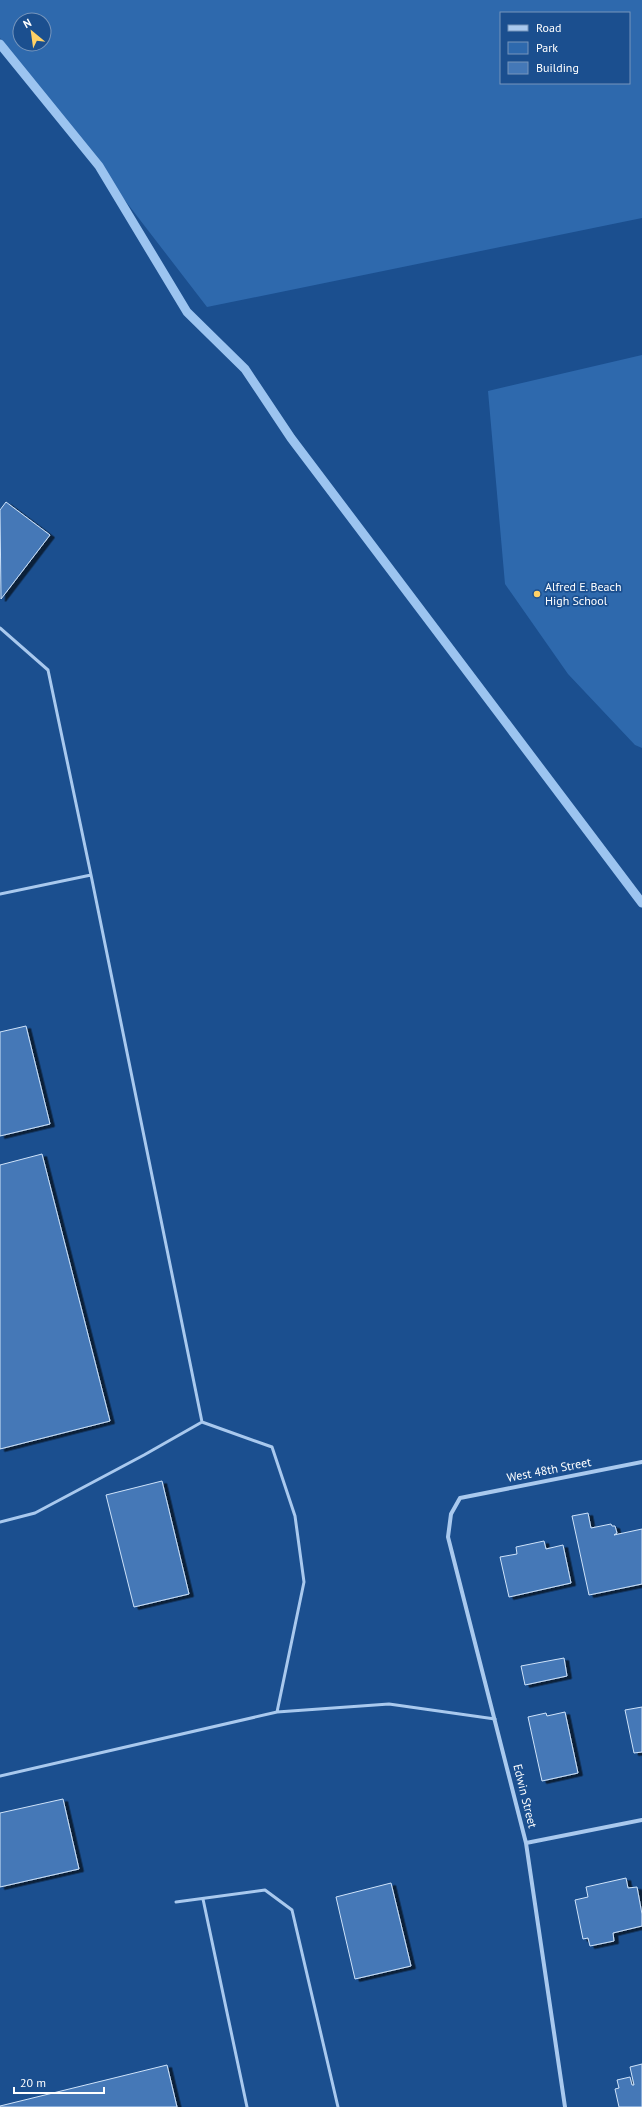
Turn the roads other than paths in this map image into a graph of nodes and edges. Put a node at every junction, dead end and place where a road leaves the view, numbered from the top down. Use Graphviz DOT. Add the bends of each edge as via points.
graph roads {
  1 [pos="0,628"];
  2 [pos="91,875"];
  3 [pos="0,894"];
  4 [pos="202,1422"];
  5 [pos="642,1462"];
  6 [pos="460,1498"];
  7 [pos="0,1522"];
  8 [pos="277,1712"];
  9 [pos="495,1719"];
  10 [pos="0,1776"];
  11 [pos="642,1820"];
  12 [pos="526,1843"];
  13 [pos="203,1899"];
  14 [pos="176,1902"];
  15 [pos="247,2107"];
  16 [pos="338,2107"];
  17 [pos="565,2107"];
  1 -- 2 [label="lane" via="48,670"];
  2 -- 3 [label="lane"];
  2 -- 4 [label="lane"];
  4 -- 7 [label="lane" via="34,1513"];
  4 -- 8 [label="lane" via="272,1447 295,1516 304,1582"];
  5 -- 6 [label="street, West 48th Street"];
  6 -- 9 [label="street, Edwin Street" via="451,1514 448,1537"];
  8 -- 9 [label="lane" via="389,1704"];
  8 -- 10 [label="lane"];
  9 -- 12 [label="street, Edwin Street"];
  11 -- 12 [label="street"];
  12 -- 17 [label="street, Edwin Street"];
  13 -- 14 [label="lane"];
  13 -- 15 [label="lane"];
  13 -- 16 [label="lane" via="265,1890 292,1910"];
}
